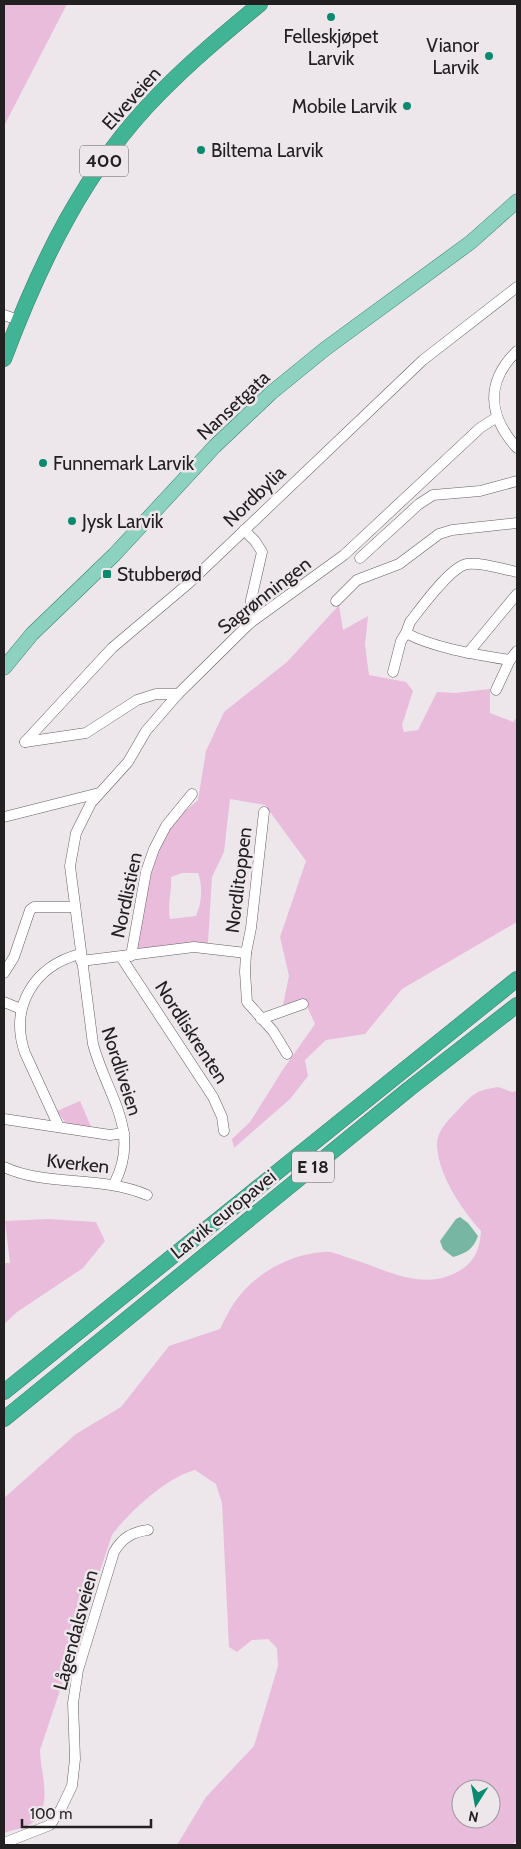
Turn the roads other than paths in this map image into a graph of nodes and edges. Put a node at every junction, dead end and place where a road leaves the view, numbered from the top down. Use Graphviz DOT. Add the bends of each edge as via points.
graph roads {
  1 [pos="260,4"];
  2 [pos="517,202"];
  3 [pos="517,287"];
  4 [pos="4,315"];
  5 [pos="18,320"];
  6 [pos="517,351"];
  7 [pos="4,359"];
  8 [pos="497,417"];
  9 [pos="517,448"];
  10 [pos="517,481"];
  11 [pos="517,523"];
  12 [pos="244,530"];
  13 [pos="360,558"];
  14 [pos="517,572"];
  15 [pos="517,594"];
  16 [pos="336,601"];
  17 [pos="250,623"];
  18 [pos="406,633"];
  19 [pos="517,651"];
  20 [pos="468,653"];
  21 [pos="510,660"];
  22 [pos="4,668"];
  23 [pos="393,672"];
  24 [pos="496,690"];
  25 [pos="178,694"];
  26 [pos="99,793"];
  27 [pos="192,794"];
  28 [pos="264,812"];
  29 [pos="4,817"];
  30 [pos="74,906"];
  31 [pos="246,953"];
  32 [pos="126,956"];
  33 [pos="81,957"];
  34 [pos="4,973"];
  35 [pos="517,979"];
  36 [pos="4,1002"];
  37 [pos="303,1004"];
  38 [pos="517,1005"];
  39 [pos="21,1009"];
  40 [pos="261,1019"];
  41 [pos="286,1054"];
  42 [pos="4,1119"];
  43 [pos="59,1127"];
  44 [pos="224,1131"];
  45 [pos="124,1133"];
  46 [pos="4,1167"];
  47 [pos="114,1184"];
  48 [pos="147,1196"];
  49 [pos="4,1392"];
  50 [pos="4,1419"];
  51 [pos="148,1530"];
  52 [pos="4,1843"];
  1 -- 5 [label="highway, Elveveien / 400" via="194,60 120,139 48,251"];
  2 -- 22 [label="main road, Nansetgata" via="471,242 325,349 264,400 215,446 114,555 32,634"];
  3 -- 12 [label="street, Nordbylia" via="423,360"];
  4 -- 5 [label="street"];
  5 -- 7 [label="highway, Elveveien / 400"];
  6 -- 8 [label="street" via="502,369 495,388 493,397"];
  8 -- 9 [label="street"];
  8 -- 17 [label="street, Sagrønningen" via="480,428 344,555"];
  10 -- 13 [label="street" via="480,491 433,495"];
  11 -- 16 [label="street" via="439,534 399,564 357,580"];
  12 -- 17 [label="street" via="262,552 251,600"];
  12 -- 25 [label="street, Nordbylia" via="189,583 112,648 26,742 86,733 137,700 156,694"];
  14 -- 18 [label="street" via="463,565 453,572 410,622"];
  15 -- 20 [label="street"];
  17 -- 25 [label="street, Sagrønningen"];
  18 -- 20 [label="street"];
  18 -- 23 [label="street"];
  19 -- 21 [label="street"];
  20 -- 21 [label="street"];
  21 -- 24 [label="street"];
  25 -- 26 [label="street, Nordliveien" via="146,731 128,762"];
  26 -- 29 [label="street"];
  26 -- 30 [label="street, Nordliveien" via="90,803 76,833 70,866"];
  27 -- 32 [label="street, Nordlistien" via="166,826 154,849"];
  28 -- 31 [label="street, Nordlitoppen"];
  30 -- 33 [label="street, Nordliveien"];
  30 -- 34 [label="street" via="34,907 30,910 14,957"];
  31 -- 32 [label="street, Nordlitoppen" via="194,947"];
  31 -- 40 [label="street, Nordlitoppen" via="247,1002"];
  32 -- 33 [label="street, Nordlitoppen"];
  32 -- 44 [label="street, Nordliskrenten" via="213,1097"];
  33 -- 39 [label="street, Nordlitoppen" via="51,966 36,982"];
  33 -- 45 [label="street, Nordliveien" via="93,1044 118,1107"];
  35 -- 49 [label="highway, Larvik europavei / E 18"];
  36 -- 39 [label="street"];
  37 -- 40 [label="street"];
  38 -- 50 [label="highway, Larvik europavei / E 18"];
  39 -- 43 [label="street" via="21,1042"];
  40 -- 41 [label="street, Nordlitoppen" via="273,1030"];
  42 -- 43 [label="street"];
  43 -- 45 [label="street"];
  45 -- 47 [label="street, Nordliveien" via="124,1162"];
  46 -- 47 [label="street, Kverken" via="32,1175"];
  47 -- 48 [label="street, Kverken"];
  51 -- 52 [label="street, Lågendalsveien" via="127,1536 114,1552 78,1670 73,1703 75,1759 72,1786 50,1825"];
}
